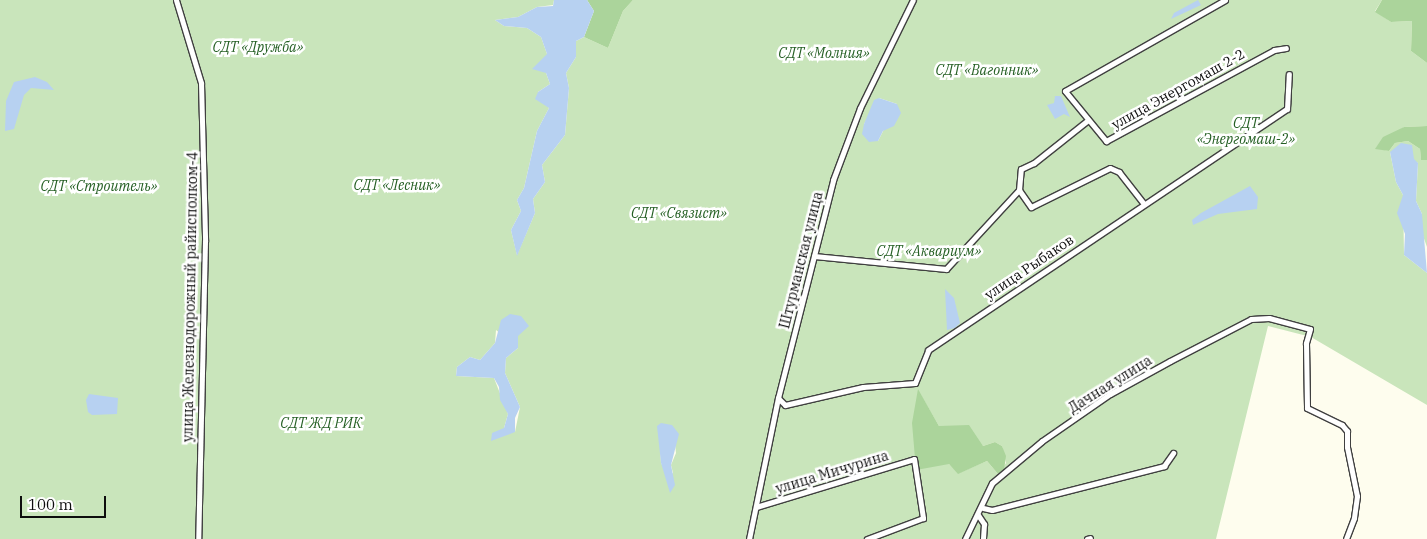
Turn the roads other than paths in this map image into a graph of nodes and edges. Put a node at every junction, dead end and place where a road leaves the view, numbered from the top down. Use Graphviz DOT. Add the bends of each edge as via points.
graph roads {
  1 [pos="176,0"];
  2 [pos="913,0"];
  3 [pos="1225,0"];
  4 [pos="1286,48"];
  5 [pos="1289,74"];
  6 [pos="1088,120"];
  7 [pos="1019,190"];
  8 [pos="1143,203"];
  9 [pos="814,256"];
  10 [pos="778,398"];
  11 [pos="1173,453"];
  12 [pos="756,507"];
  13 [pos="982,508"];
  14 [pos="978,515"];
  15 [pos="198,539"];
  16 [pos="749,539"];
  17 [pos="867,539"];
  18 [pos="965,539"];
  19 [pos="983,539"];
  20 [pos="1346,539"];
  1 -- 15 [label="street, улица Железнодорожный райисполком-4" via="201,83 205,241"];
  2 -- 9 [label="street, Штурманская улица" via="849,134"];
  3 -- 6 [label="street" via="1065,91"];
  4 -- 6 [label="street, улица Энергомаш 2-2" via="1274,50 1106,141"];
  5 -- 8 [label="street, улица Рыбаков" via="1287,110"];
  6 -- 7 [label="street" via="1034,163 1021,169"];
  7 -- 8 [label="street" via="1031,207 1110,168 1119,172"];
  7 -- 9 [label="street" via="944,270"];
  8 -- 10 [label="street, улица Рыбаков" via="928,350 915,383 863,387 785,405"];
  9 -- 10 [label="street, Штурманская улица"];
  10 -- 12 [label="street, Штурманская улица"];
  11 -- 13 [label="street" via="1164,466 992,510"];
  12 -- 16 [label="street, Штурманская улица"];
  12 -- 17 [label="street, улица Мичурина" via="914,459 923,518"];
  13 -- 14 [label="street, Дачная улица"];
  13 -- 20 [label="street, Дачная улица" via="992,483 1042,441 1110,394 1251,319 1269,318 1310,329 1306,343 1307,408 1337,423 1347,432 1347,452 1357,496 1354,518"];
  14 -- 18 [label="street, Дачная улица"];
  14 -- 19 [label="street" via="984,524"];
}
